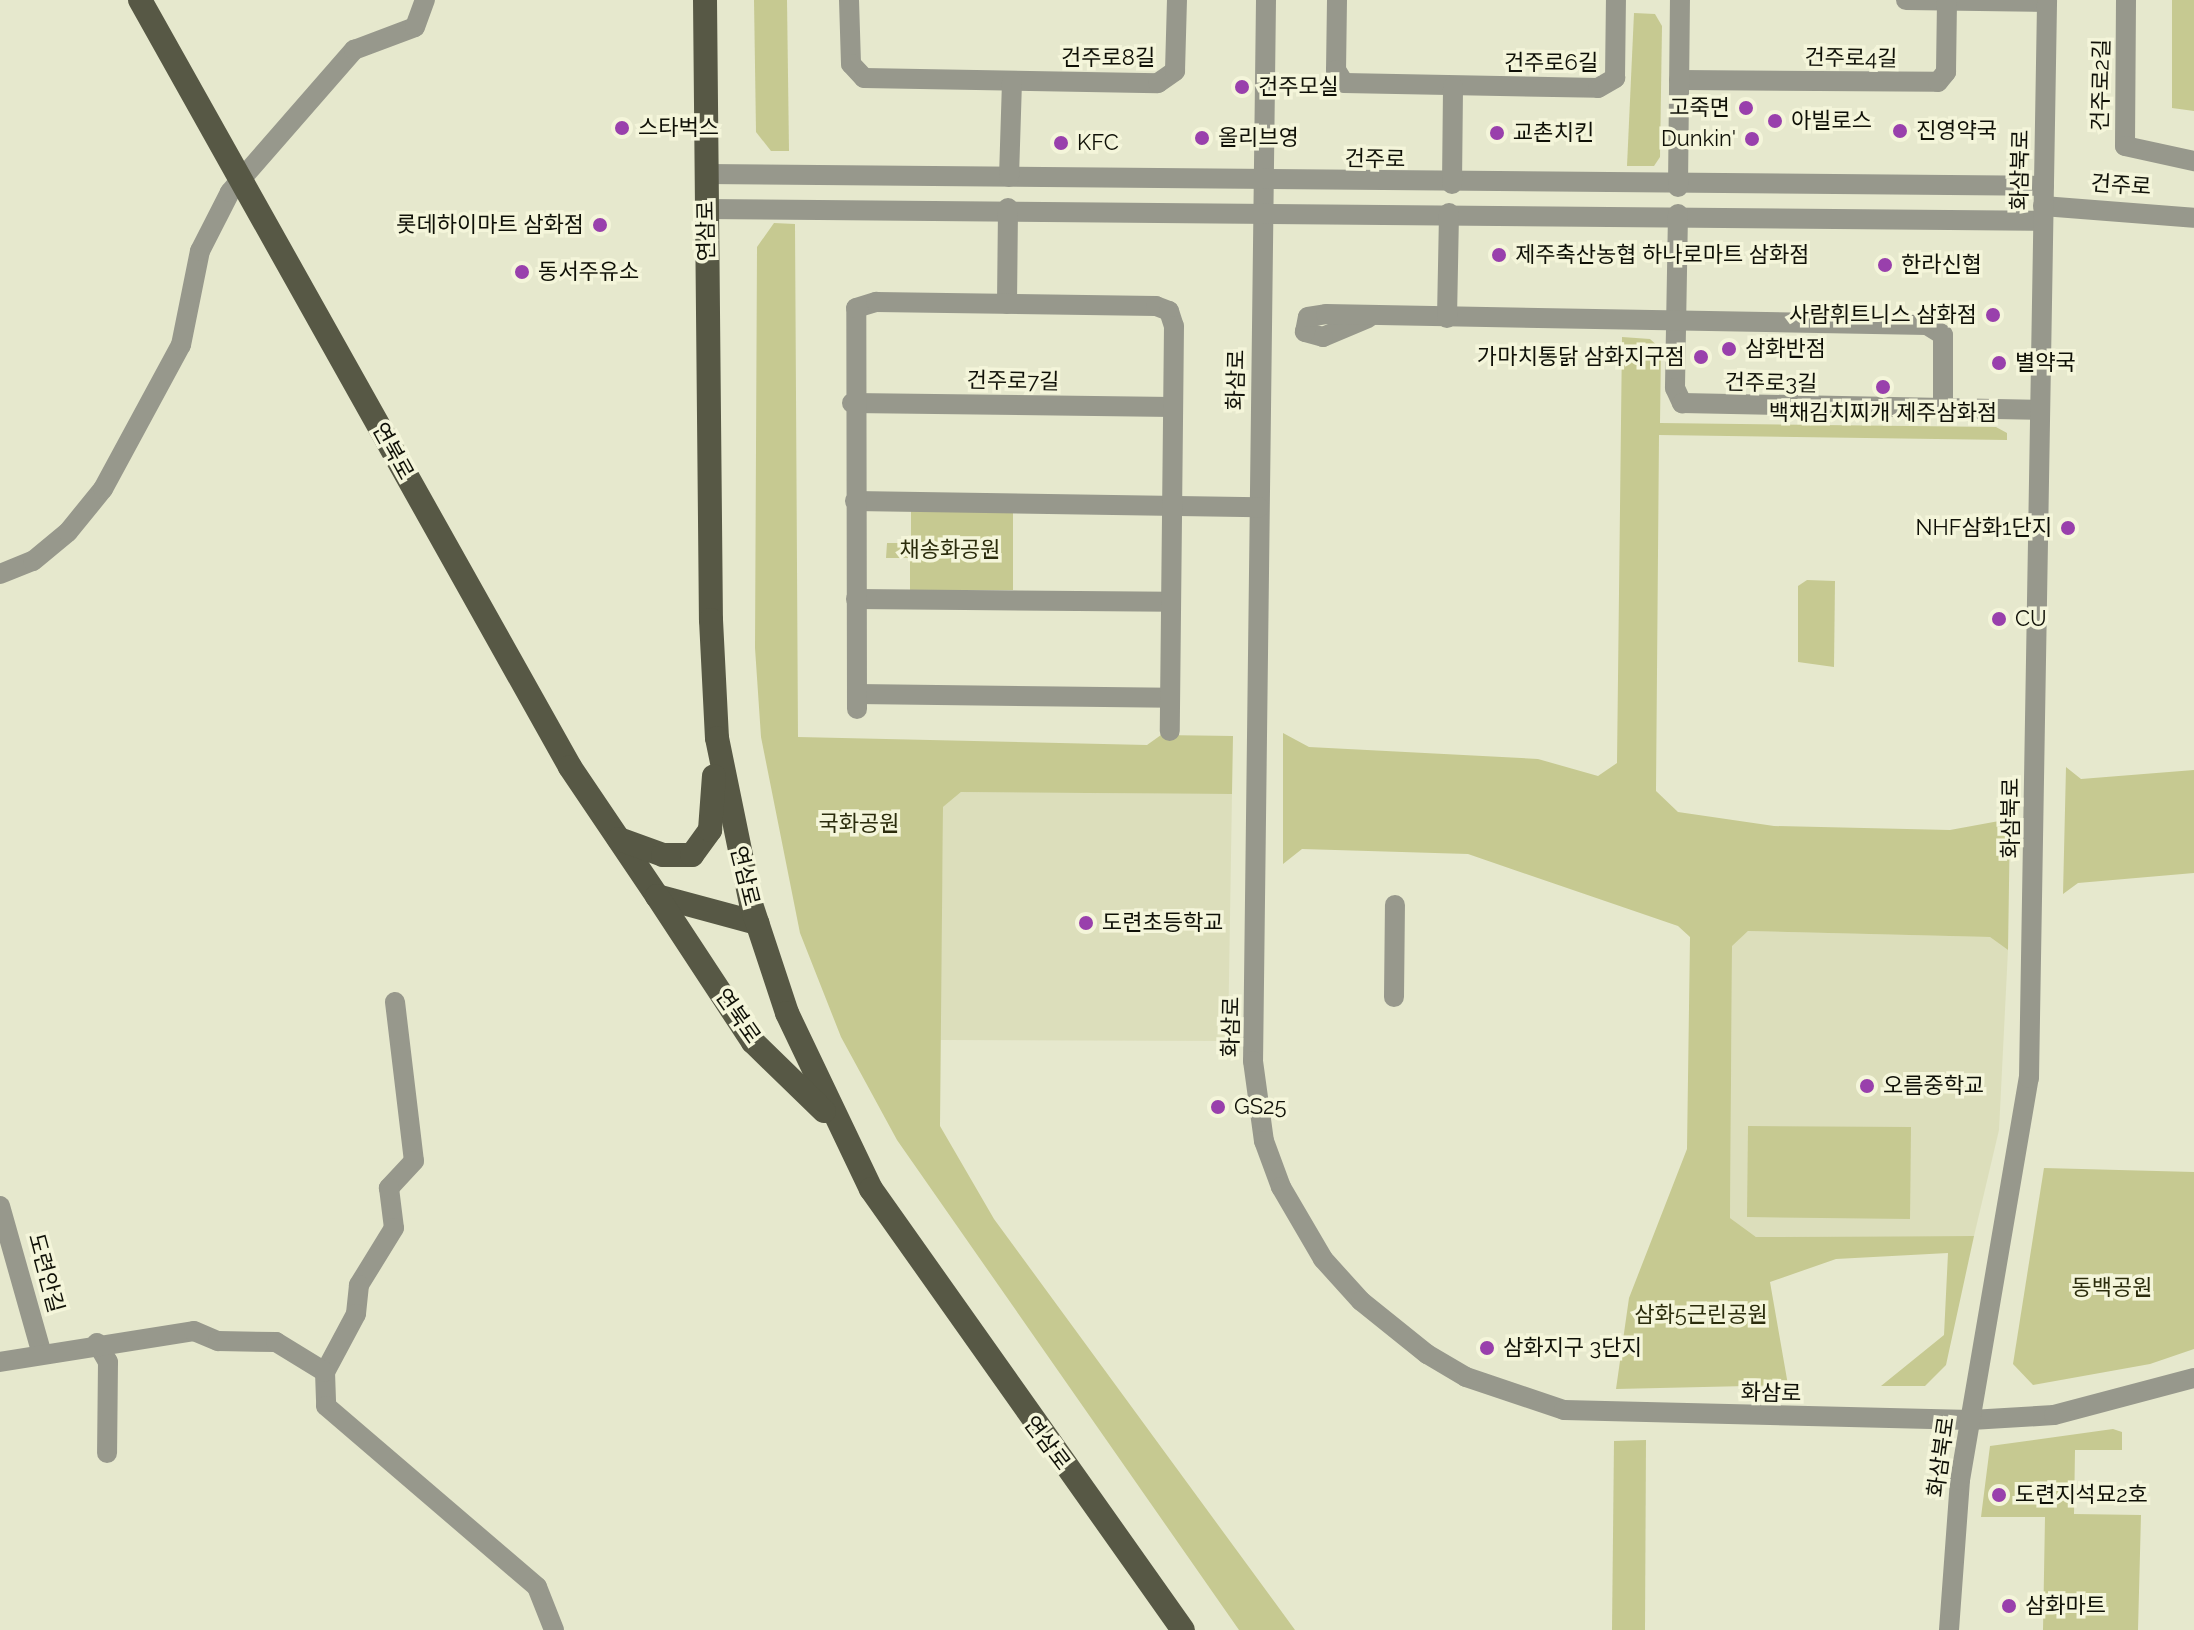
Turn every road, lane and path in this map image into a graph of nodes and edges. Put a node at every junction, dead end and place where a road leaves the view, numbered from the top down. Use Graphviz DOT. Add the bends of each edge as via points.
graph roads {
  1 [pos="140,0"];
  2 [pos="425,0"];
  3 [pos="705,0"];
  4 [pos="849,0"];
  5 [pos="1177,0"];
  6 [pos="1266,0"];
  7 [pos="1337,0"];
  8 [pos="1616,0"];
  9 [pos="1680,0"];
  10 [pos="1906,0"];
  11 [pos="1947,0"];
  12 [pos="2126,0"];
  13 [pos="2047,1"];
  14 [pos="1679,80"];
  15 [pos="1012,81"];
  16 [pos="1453,87"];
  17 [pos="2194,161"];
  18 [pos="706,174"];
  19 [pos="1009,177"];
  20 [pos="241,179"];
  21 [pos="1263,179"];
  22 [pos="1452,184"];
  23 [pos="1927,186"];
  24 [pos="1678,187"];
  25 [pos="2043,204"];
  26 [pos="1008,208"];
  27 [pos="705,209"];
  28 [pos="1262,211"];
  29 [pos="1449,213"];
  30 [pos="1678,214"];
  31 [pos="1860,218"];
  32 [pos="2194,218"];
  33 [pos="1007,304"];
  34 [pos="1368,318"];
  35 [pos="1447,318"];
  36 [pos="1676,322"];
  37 [pos="852,403"];
  38 [pos="1173,407"];
  39 [pos="1943,409"];
  40 [pos="2037,410"];
  41 [pos="855,501"];
  42 [pos="1171,505"];
  43 [pos="1259,507"];
  44 [pos="0,574"];
  45 [pos="856,599"];
  46 [pos="1170,602"];
  47 [pos="1170,698"];
  48 [pos="1170,731"];
  49 [pos="717,738"];
  50 [pos="619,839"];
  51 [pos="657,896"];
  52 [pos="1395,905"];
  53 [pos="757,923"];
  54 [pos="1394,997"];
  55 [pos="395,1002"];
  56 [pos="836,1122"];
  57 [pos="0,1206"];
  58 [pos="9,1253"];
  59 [pos="97,1343"];
  60 [pos="42,1354"];
  61 [pos="0,1362"];
  62 [pos="325,1372"];
  63 [pos="2194,1378"];
  64 [pos="1971,1420"];
  65 [pos="107,1453"];
  66 [pos="554,1630"];
  67 [pos="1183,1630"];
  68 [pos="1949,1630"];
  1 -- 20 [label="main road, 연북로"];
  2 -- 20 [label="street" via="415,27 354,50"];
  3 -- 18 [label="main road, 연삼로"];
  4 -- 15 [label="street, 건주로8길" via="848,52 858,76"];
  5 -- 15 [label="street, 건주로8길" via="1169,81"];
  6 -- 21 [label="street, 화삼로"];
  7 -- 16 [label="street, 건주로6길" via="1336,70 1344,83"];
  8 -- 16 [label="street, 건주로6길" via="1615,78 1606,88"];
  9 -- 14 [label="street"];
  10 -- 11 [label="street"];
  11 -- 13 [label="street"];
  11 -- 14 [label="street, 건주로4길" via="1946,72 1938,82"];
  12 -- 17 [label="street, 건주로2길" via="2125,146"];
  13 -- 25 [label="street, 화삼북로"];
  14 -- 24 [label="street"];
  15 -- 19 [label="street"];
  16 -- 22 [label="street"];
  18 -- 19 [label="street, 건주로"];
  18 -- 27 [label="main road, 연삼로"];
  19 -- 21 [label="street, 건주로"];
  20 -- 44 [label="street" via="200,251 181,345 103,489 68,532 33,561"];
  20 -- 50 [label="main road, 연북로" via="563,754"];
  21 -- 22 [label="street, 건주로"];
  21 -- 28 [label="street, 화삼로"];
  22 -- 24 [label="street, 건주로"];
  23 -- 24 [label="street, 건주로"];
  23 -- 25 [label="street, 건주로"];
  23 -- 31 [label="street" via="1963,202"];
  25 -- 31 [label="street, 건주로"];
  25 -- 32 [label="street, 건주로"];
  25 -- 40 [label="street, 화삼북로"];
  26 -- 27 [label="street, 건주로"];
  26 -- 28 [label="street, 건주로"];
  26 -- 33 [label="street"];
  27 -- 49 [label="main road, 연삼로"];
  28 -- 29 [label="street, 건주로"];
  28 -- 43 [label="street, 화삼로"];
  29 -- 30 [label="street, 건주로"];
  29 -- 35 [label="street"];
  30 -- 31 [label="street, 건주로"];
  30 -- 36 [label="street, 건주로3길"];
  33 -- 37 [label="street" via="860,304 852,321"];
  33 -- 38 [label="street" via="1166,308 1174,326"];
  34 -- 35 [label="street"];
  35 -- 36 [label="street"];
  36 -- 39 [label="street, 건주로3길" via="1676,395 1687,405"];
  36 -- 39 [label="street" via="1935,326 1943,335"];
  37 -- 38 [label="street, 건주로7길"];
  37 -- 41 [label="street"];
  38 -- 42 [label="street"];
  39 -- 40 [label="street, 건주로3길"];
  40 -- 64 [label="street, 화삼북로" via="2029,1078"];
  41 -- 42 [label="street"];
  41 -- 45 [label="street"];
  42 -- 43 [label="street"];
  42 -- 46 [label="street"];
  43 -- 64 [label="street, 화삼로" via="1257,1109 1281,1187 1323,1259 1427,1354 1466,1377 1564,1410"];
  45 -- 46 [label="street"];
  45 -- 47 [label="street" via="857,701"];
  46 -- 47 [label="street"];
  47 -- 48 [label="street"];
  49 -- 50 [label="main road" via="710,830 692,855 663,855"];
  49 -- 53 [label="main road, 연삼로"];
  50 -- 51 [label="main road, 연북로"];
  51 -- 53 [label="main road"];
  51 -- 56 [label="main road, 연북로" via="753,1042"];
  52 -- 54 [label="street"];
  53 -- 56 [label="main road, 연삼로" via="787,1013"];
  55 -- 62 [label="street" via="414,1161 389,1188 394,1228 359,1285 356,1314"];
  56 -- 67 [label="main road, 연삼로" via="926,1275"];
  57 -- 58 [label="street, 도련안길"];
  58 -- 60 [label="street, 도련안길"];
  59 -- 60 [label="street"];
  59 -- 62 [label="street" via="194,1331 218,1341 276,1342"];
  59 -- 65 [label="street" via="108,1362"];
  60 -- 61 [label="street"];
  62 -- 66 [label="street" via="326,1406 537,1587"];
  63 -- 64 [label="street, 화삼로" via="2054,1415"];
  64 -- 68 [label="street, 화삼북로"];
}
